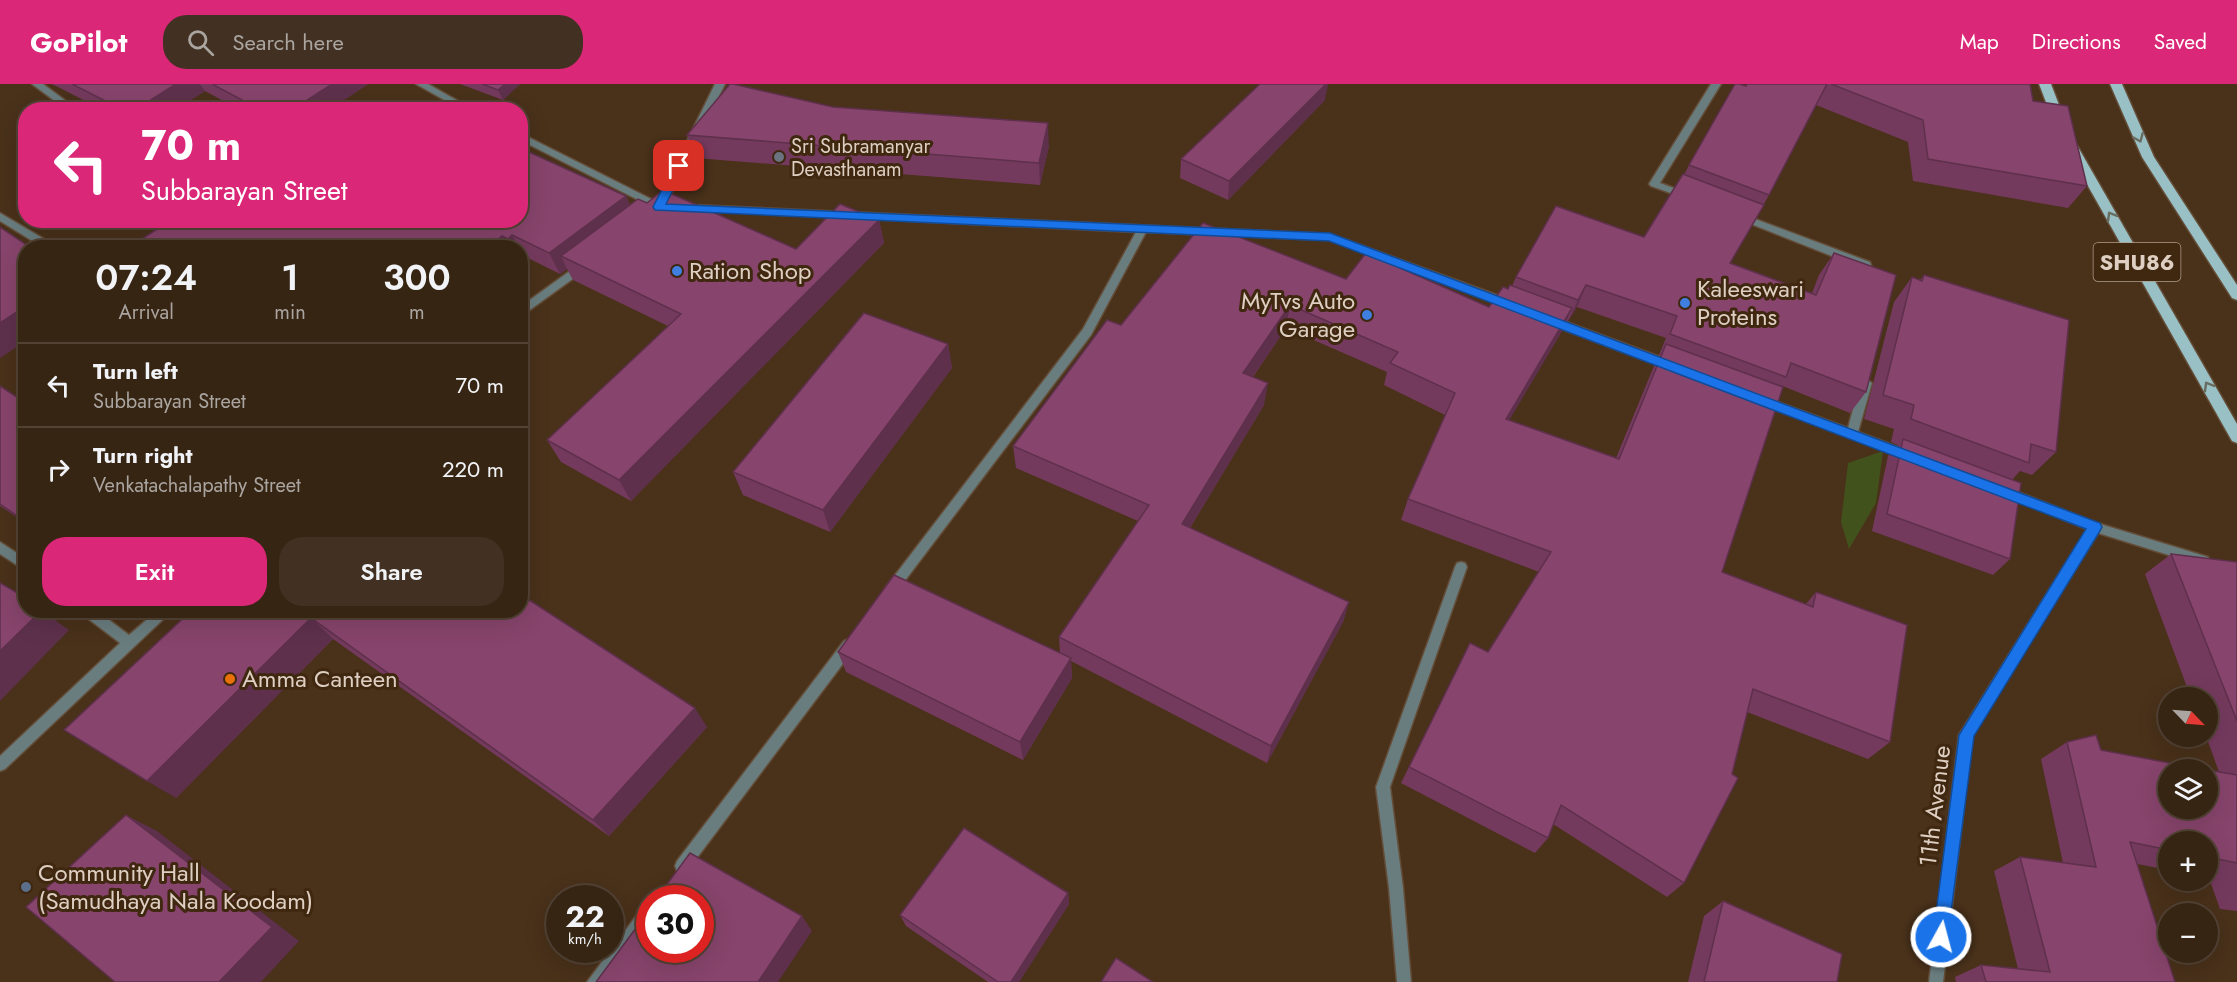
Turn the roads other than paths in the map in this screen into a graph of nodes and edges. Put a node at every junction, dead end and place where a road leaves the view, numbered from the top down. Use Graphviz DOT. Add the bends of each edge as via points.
graph roads {
  1 [pos="37,84"];
  2 [pos="421,84"];
  3 [pos="720,84"];
  4 [pos="1716,84"];
  5 [pos="2045,84"];
  6 [pos="2116,84"];
  7 [pos="63,102"];
  8 [pos="455,102"];
  9 [pos="528,140"];
  10 [pos="1699,201"];
  11 [pos="671,208"];
  12 [pos="683,208"];
  13 [pos="654,211"];
  14 [pos="1732,214"];
  15 [pos="0,216"];
  16 [pos="18,227"];
  17 [pos="20,228"];
  18 [pos="1143,228"];
  19 [pos="39,240"];
  20 [pos="594,257"];
  21 [pos="1875,273"];
  22 [pos="2237,295"];
  23 [pos="528,307"];
  24 [pos="1519,308"];
  25 [pos="1541,316"];
  26 [pos="1870,367"];
  27 [pos="1686,371"];
  28 [pos="1752,396"];
  29 [pos="1852,434"];
  30 [pos="2237,437"];
  31 [pos="1918,459"];
  32 [pos="1996,489"];
  33 [pos="2095,527"];
  34 [pos="0,547"];
  35 [pos="18,560"];
  36 [pos="2215,565"];
  37 [pos="1461,567"];
  38 [pos="879,606"];
  39 [pos="96,618"];
  40 [pos="158,618"];
  41 [pos="858,634"];
  42 [pos="129,643"];
  43 [pos="0,765"];
  44 [pos="671,880"];
  45 [pos="636,927"];
  46 [pos="594,982"];
  47 [pos="1404,982"];
  48 [pos="1935,982"];
  1 -- 7 [label="street"];
  2 -- 8 [label="street"];
  3 -- 13 [label="street"];
  4 -- 10 [label="street" via="1654,184"];
  30 -- 5 [label="main road, SHU86, one-way" via="2066,137"];
  6 -- 22 [label="main road, SHU86, one-way" via="2148,157"];
  9 -- 13 [label="street"];
  11 -- 13 [label="street"];
  12 -- 18 [label="street"];
  14 -- 21 [label="street" via="1866,265"];
  15 -- 16 [label="street"];
  17 -- 19 [label="street"];
  18 -- 24 [label="street" via="1330,237"];
  18 -- 38 [label="street" via="1087,332"];
  20 -- 23 [label="street"];
  25 -- 27 [label="street"];
  26 -- 29 [label="street"];
  28 -- 29 [label="street"];
  29 -- 31 [label="street"];
  32 -- 33 [label="street"];
  33 -- 36 [label="street"];
  33 -- 48 [label="street, 11th Avenue" via="1966,735"];
  34 -- 35 [label="street"];
  37 -- 47 [label="street" via="1383,787"];
  39 -- 42 [label="street"];
  40 -- 42 [label="street"];
  41 -- 44 [label="street"];
  42 -- 43 [label="street"];
  45 -- 46 [label="street"];
}
